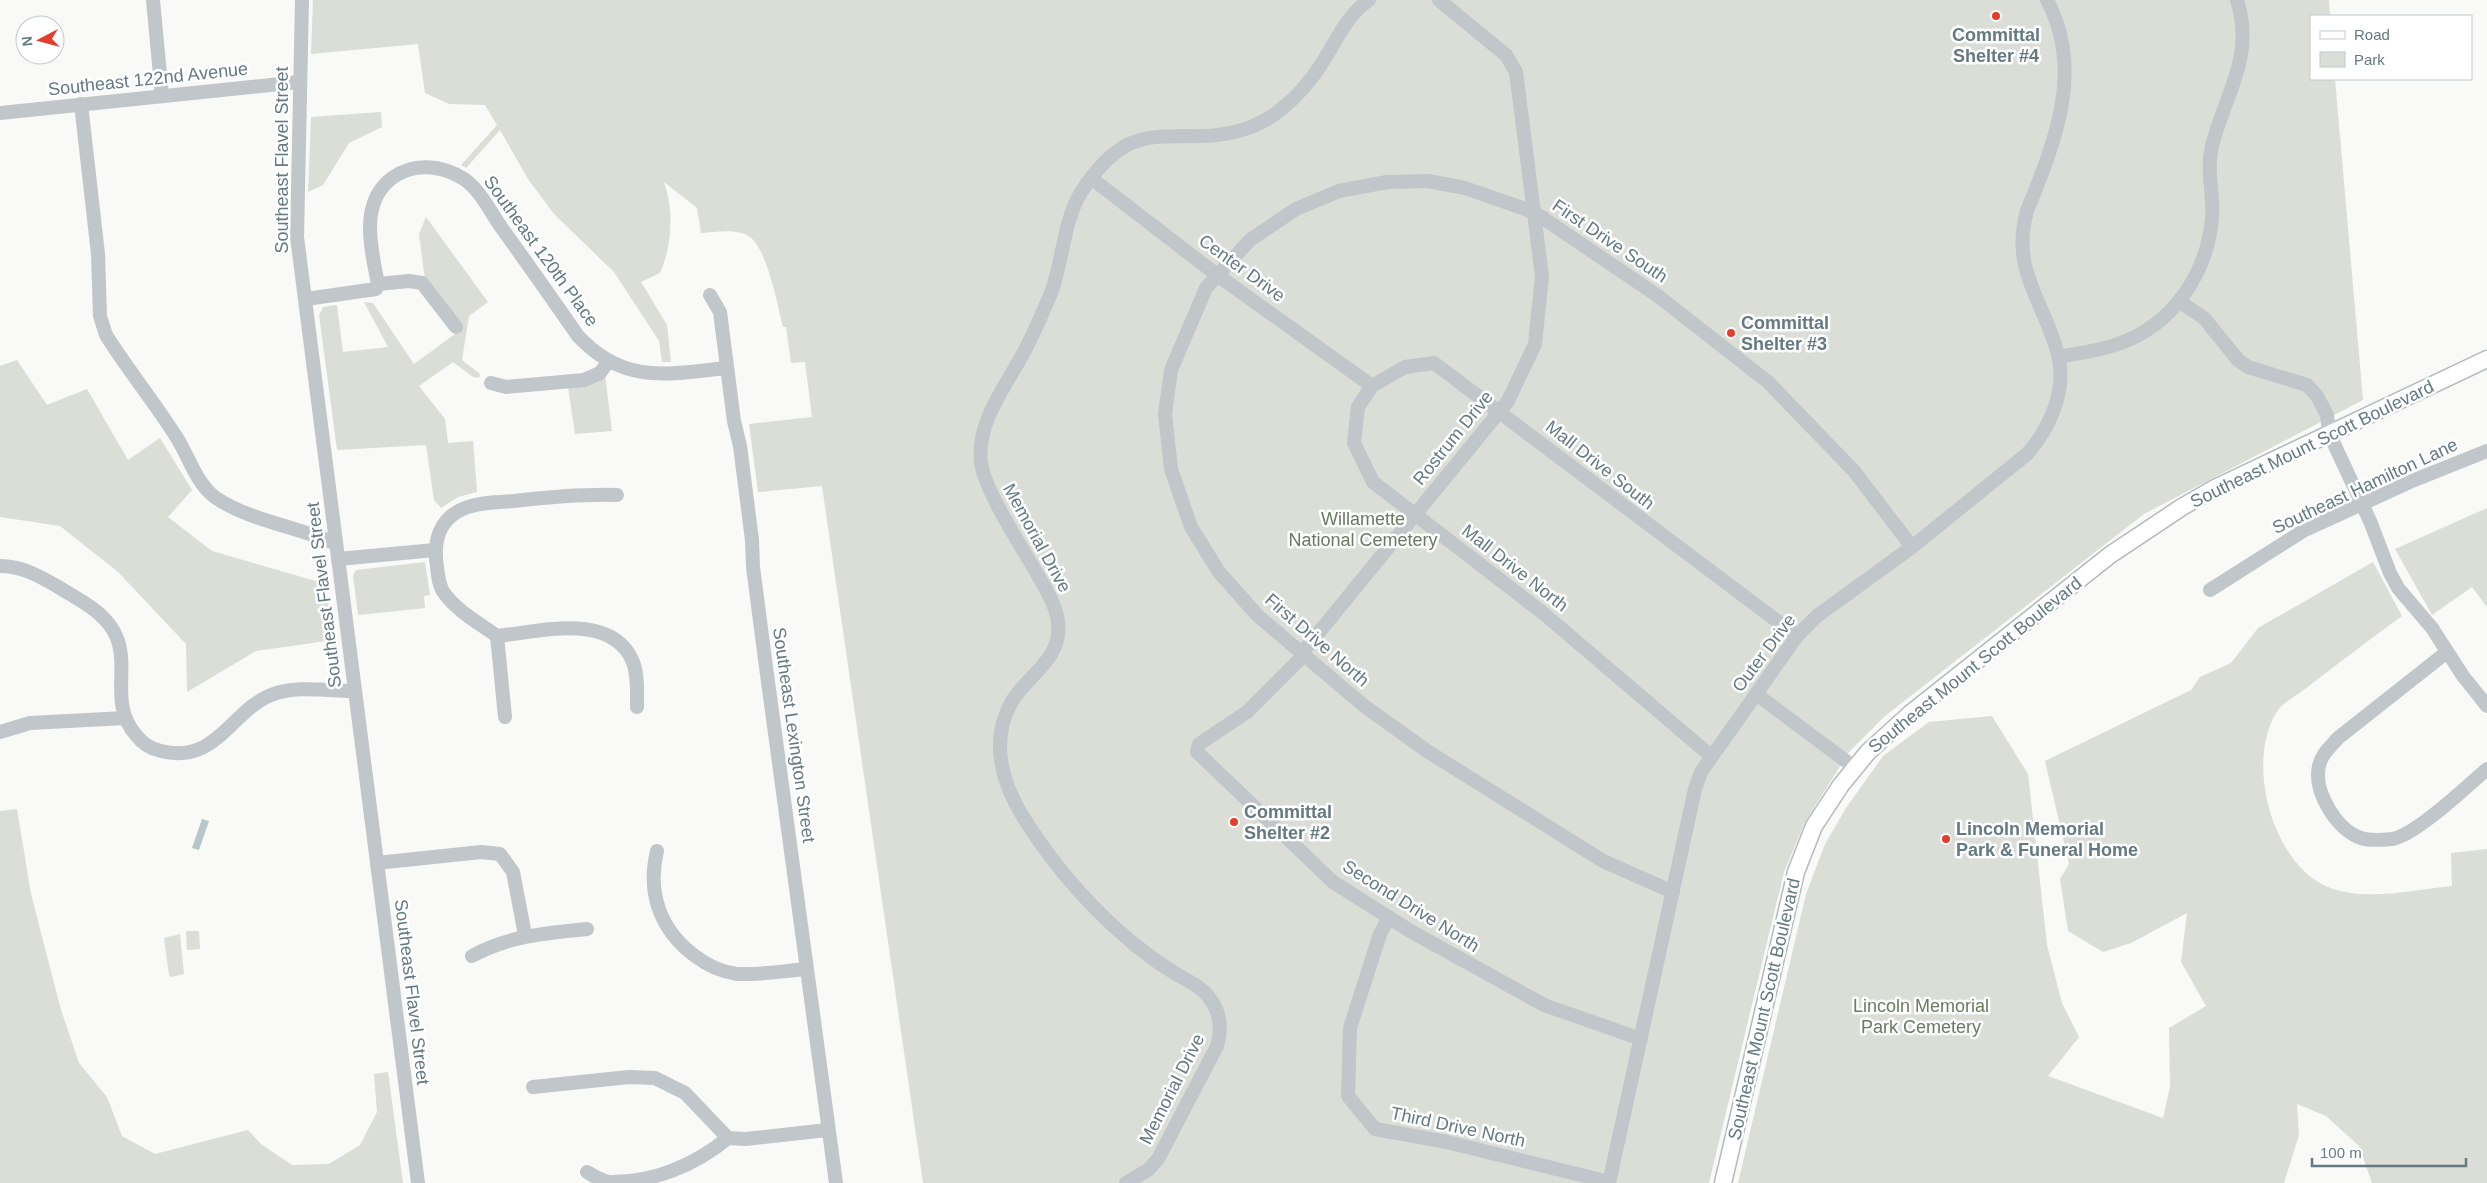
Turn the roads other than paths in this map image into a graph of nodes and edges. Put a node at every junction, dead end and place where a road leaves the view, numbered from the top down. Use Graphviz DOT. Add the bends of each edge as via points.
graph roads {
  1 [pos="153,0"];
  2 [pos="302,0"];
  3 [pos="1369,0"];
  4 [pos="1439,0"];
  5 [pos="2047,0"];
  6 [pos="2237,0"];
  7 [pos="300,82"];
  8 [pos="162,96"];
  9 [pos="81,104"];
  10 [pos="0,113"];
  11 [pos="1091,178"];
  12 [pos="1534,212"];
  13 [pos="1217,275"];
  14 [pos="378,284"];
  15 [pos="710,295"];
  16 [pos="306,299"];
  17 [pos="2180,302"];
  18 [pos="456,327"];
  19 [pos="2059,356"];
  20 [pos="2486,361"];
  21 [pos="608,362"];
  22 [pos="728,368"];
  23 [pos="491,383"];
  24 [pos="1372,386"];
  25 [pos="1499,411"];
  26 [pos="2329,433"];
  27 [pos="2487,451"];
  28 [pos="617,495"];
  29 [pos="2362,504"];
  30 [pos="1415,514"];
  31 [pos="336,544"];
  32 [pos="1912,547"];
  33 [pos="435,550"];
  34 [pos="338,559"];
  35 [pos="0,566"];
  36 [pos="2210,590"];
  37 [pos="497,636"];
  38 [pos="1797,636"];
  39 [pos="2447,652"];
  40 [pos="1302,653"];
  41 [pos="354,691"];
  42 [pos="1756,694"];
  43 [pos="2487,706"];
  44 [pos="637,707"];
  45 [pos="505,717"];
  46 [pos="125,718"];
  47 [pos="0,732"];
  48 [pos="1197,752"];
  49 [pos="1710,756"];
  50 [pos="1854,767"];
  51 [pos="2487,769"];
  52 [pos="657,851"];
  53 [pos="377,862"];
  54 [pos="1673,892"];
  55 [pos="1388,917"];
  56 [pos="587,928"];
  57 [pos="525,935"];
  58 [pos="472,956"];
  59 [pos="806,968"];
  60 [pos="1641,1039"];
  61 [pos="533,1087"];
  62 [pos="827,1130"];
  63 [pos="728,1138"];
  64 [pos="588,1172"];
  65 [pos="418,1183"];
  66 [pos="836,1183"];
  67 [pos="1126,1183"];
  68 [pos="1609,1183"];
  69 [pos="1723,1183"];
  1 -- 8 [label="street"];
  2 -- 7 [label="street, Southeast Flavel Street"];
  3 -- 11 [label="street, Memorial Drive" via="1352,16 1302,90 1275,114 1259,124 1228,133 1160,136 1131,143 1118,151"];
  4 -- 12 [label="street" via="1512,63 1516,72"];
  5 -- 19 [label="street" via="2059,32 2064,85 2057,133 2027,211 2022,241 2027,276"];
  6 -- 17 [label="street" via="2244,39 2237,76 2209,161 2210,236 2203,261"];
  7 -- 8 [label="street, Southeast 122nd Avenue"];
  7 -- 16 [label="street, Southeast Flavel Street" via="297,228"];
  8 -- 9 [label="street, Southeast 122nd Avenue"];
  9 -- 10 [label="street, Southeast 122nd Avenue"];
  9 -- 31 [label="street" via="98,254 100,316 106,335 212,495 261,519 302,530"];
  11 -- 13 [label="street, Center Drive"];
  11 -- 67 [label="street, Memorial Drive" via="1072,212 1052,290 1040,318 984,427 981,452 987,484 1044,586 1058,624 1058,638 1046,664 1014,698 1004,724 1000,765 1010,794 1038,840 1079,890 1136,946 1200,987 1214,1004 1220,1021 1217,1046 1166,1146 1148,1170"];
  12 -- 13 [label="street, First Drive South" via="1465,188 1428,181 1387,182 1339,191 1296,209 1250,240"];
  12 -- 25 [label="street, Rostrum Drive" via="1542,276 1535,344 1508,401"];
  12 -- 32 [label="street, First Drive South" via="1658,296 1768,382 1854,471"];
  13 -- 24 [label="street, Center Drive"];
  13 -- 40 [label="street, First Drive North" via="1206,288 1171,370 1165,414 1171,469 1191,527 1219,572 1258,616"];
  14 -- 16 [label="street" via="370,292"];
  14 -- 18 [label="street" via="422,283"];
  14 -- 21 [label="street, Southeast 120th Place" via="369,221 373,200 386,183 411,169 447,170 473,187 578,336"];
  15 -- 22 [label="street, Southeast Lexington Street" via="720,312"];
  16 -- 31 [label="street, Southeast Flavel Street"];
  17 -- 19 [label="street" via="2148,329 2120,344"];
  17 -- 26 [label="street" via="2204,318 2238,360 2248,367 2307,386 2318,396 2327,415"];
  19 -- 32 [label="street, Outer Drive" via="2058,394 2054,411 2040,439 2012,468"];
  20 -- 26 [label="main road, Southeast Mount Scott Boulevard"];
  21 -- 22 [label="street, Southeast 120th Place" via="638,373"];
  21 -- 23 [label="street" via="600,373 584,380 506,387"];
  22 -- 59 [label="street, Southeast Lexington Street"];
  24 -- 25 [label="street, Mall Drive South" via="1405,367 1434,363"];
  24 -- 30 [label="street, Mall Drive North" via="1358,407 1354,443 1373,482"];
  25 -- 30 [label="street, Rostrum Drive"];
  25 -- 38 [label="street, Mall Drive South" via="1595,487"];
  26 -- 29 [label="street"];
  26 -- 50 [label="main road, Southeast Mount Scott Boulevard" via="2215,488 2118,550 1912,713"];
  27 -- 29 [label="street, Southeast Hamilton Lane"];
  28 -- 33 [label="street" via="589,494 484,503 466,508 452,515 443,525"];
  29 -- 36 [label="street, Southeast Hamilton Lane" via="2281,543"];
  29 -- 39 [label="street" via="2398,588 2432,628"];
  30 -- 40 [label="street, Rostrum Drive"];
  30 -- 49 [label="street, Mall Drive North" via="1543,613"];
  31 -- 34 [label="street, Southeast Flavel Street"];
  32 -- 38 [label="street, Outer Drive" via="1817,616"];
  33 -- 34 [label="street"];
  33 -- 37 [label="street" via="442,590 455,605"];
  34 -- 41 [label="street, Southeast Flavel Street"];
  35 -- 46 [label="street" via="42,577 89,606 109,624 119,647 120,700"];
  37 -- 44 [label="street" via="574,628 606,634 619,641 633,663 637,679"];
  37 -- 45 [label="street"];
  38 -- 42 [label="street, Outer Drive"];
  39 -- 43 [label="street"];
  39 -- 51 [label="street" via="2338,738 2318,768 2320,789 2342,825 2352,833 2362,838 2392,838 2401,836 2427,818"];
  40 -- 48 [label="street, Rostrum Drive" via="1299,660 1247,712 1199,744"];
  40 -- 54 [label="street, First Drive North" via="1362,704 1427,752 1603,861"];
  41 -- 46 [label="street" via="274,694 208,744 189,752 166,752 149,746 138,738"];
  41 -- 53 [label="street, Southeast Flavel Street"];
  42 -- 49 [label="street, Outer Drive"];
  42 -- 50 [label="street"];
  46 -- 47 [label="street" via="30,723"];
  48 -- 55 [label="street, Second Drive North" via="1333,882"];
  49 -- 54 [label="street, Outer Drive" via="1695,789"];
  50 -- 69 [label="main road, Southeast Mount Scott Boulevard" via="1814,826 1796,872"];
  52 -- 59 [label="street" via="653,865 660,917 686,950 709,965 736,974"];
  53 -- 57 [label="street" via="481,852 500,854 513,872"];
  53 -- 65 [label="street, Southeast Flavel Street"];
  54 -- 60 [label="street, Outer Drive"];
  55 -- 60 [label="street, Second Drive North" via="1544,1005"];
  55 -- 68 [label="street, Third Drive North" via="1350,1028 1348,1096 1375,1129 1448,1142"];
  56 -- 57 [label="street"];
  57 -- 58 [label="street" via="489,946"];
  59 -- 62 [label="street, Southeast Lexington Street"];
  60 -- 68 [label="street, Outer Drive"];
  61 -- 63 [label="street" via="629,1077 656,1078 685,1093"];
  62 -- 63 [label="street"];
  62 -- 66 [label="street, Southeast Lexington Street"];
  63 -- 64 [label="street" via="703,1157 657,1176 607,1182"];
}
